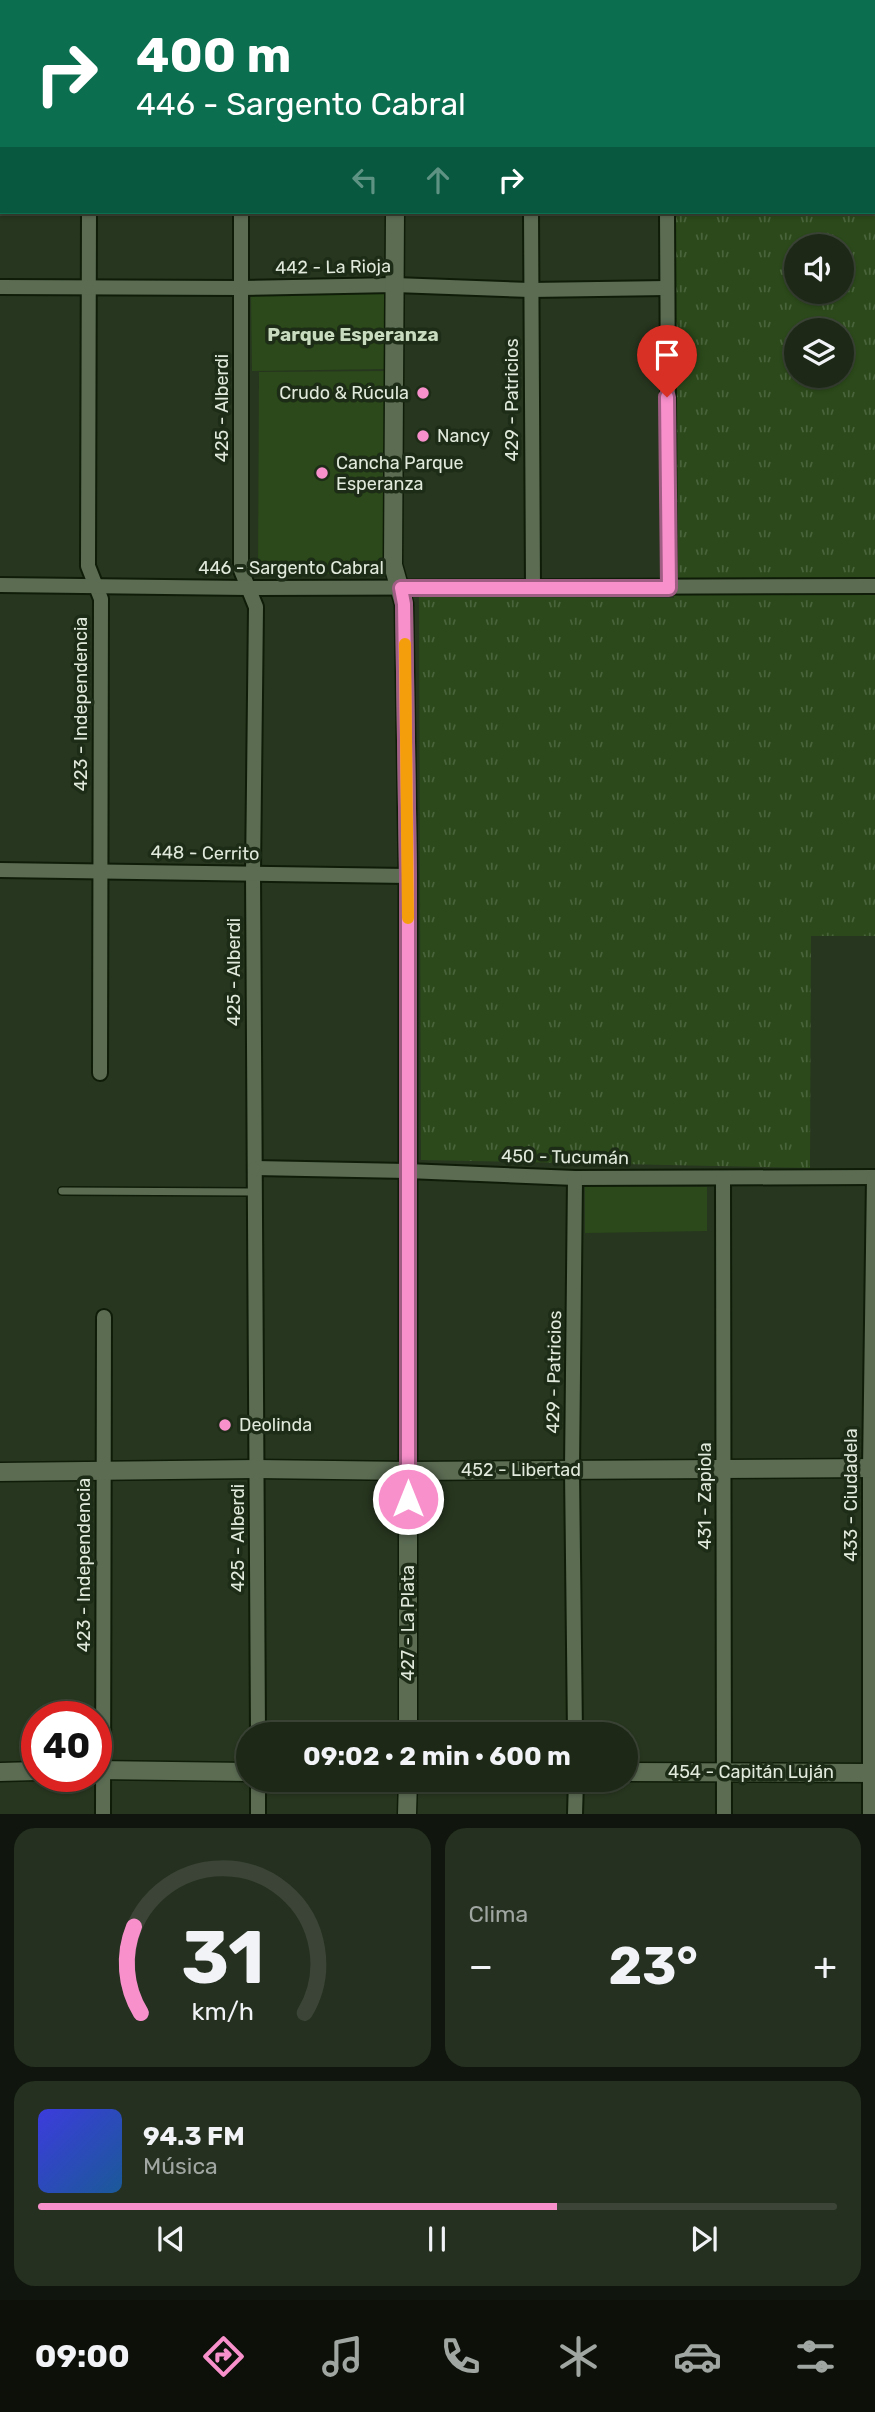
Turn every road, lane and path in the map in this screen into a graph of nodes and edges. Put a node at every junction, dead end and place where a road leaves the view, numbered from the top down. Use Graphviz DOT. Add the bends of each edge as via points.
graph roads {
  1 [pos="89,214"];
  2 [pos="241,214"];
  3 [pos="395,214"];
  4 [pos="531,214"];
  5 [pos="667,214"];
  6 [pos="395,285"];
  7 [pos="88,286"];
  8 [pos="0,287"];
  9 [pos="241,288"];
  10 [pos="667,288"];
  11 [pos="530,290"];
  12 [pos="0,585"];
  13 [pos="95,585"];
  14 [pos="875,586"];
  15 [pos="247,588"];
  16 [pos="401,588"];
  17 [pos="533,588"];
  18 [pos="669,588"];
  19 [pos="0,870"];
  20 [pos="100,871"];
  21 [pos="253,873"];
  22 [pos="408,876"];
  23 [pos="100,1073"];
  24 [pos="255,1168"];
  25 [pos="407,1171"];
  26 [pos="875,1174"];
  27 [pos="575,1178"];
  28 [pos="723,1178"];
  29 [pos="62,1191"];
  30 [pos="255,1192"];
  31 [pos="104,1317"];
  32 [pos="872,1468"];
  33 [pos="257,1469"];
  34 [pos="725,1469"];
  35 [pos="572,1470"];
  36 [pos="104,1471"];
  37 [pos="409,1471"];
  38 [pos="0,1472"];
  39 [pos="101,1701"];
  40 [pos="258,1722"];
  41 [pos="408,1722"];
  42 [pos="575,1722"];
  43 [pos="112,1770"];
  44 [pos="21,1771"];
  45 [pos="0,1772"];
  46 [pos="236,1772"];
  47 [pos="638,1772"];
  48 [pos="725,1772"];
  49 [pos="872,1773"];
  50 [pos="102,1792"];
  51 [pos="258,1792"];
  52 [pos="408,1792"];
  53 [pos="576,1792"];
  54 [pos="103,1814"];
  55 [pos="258,1814"];
  56 [pos="407,1814"];
  57 [pos="575,1814"];
  58 [pos="724,1814"];
  59 [pos="870,1814"];
  1 -- 7 [label="street, 423 - Independencia"];
  2 -- 9 [label="street, 425 - Alberdi"];
  3 -- 6 [label="street, 427 - La Plata"];
  4 -- 11 [label="street, 429 - Patricios"];
  5 -- 10 [label="street"];
  6 -- 9 [label="street, 442 - La Rioja"];
  6 -- 11 [label="street, 442 - La Rioja"];
  6 -- 16 [label="street, 427 - La Plata" via="393,565"];
  7 -- 8 [label="street, 442 - La Rioja"];
  7 -- 9 [label="street, 442 - La Rioja"];
  7 -- 13 [label="street, 423 - Independencia" via="88,566"];
  9 -- 15 [label="street, 425 - Alberdi" via="241,570"];
  10 -- 11 [label="street, 442 - La Rioja"];
  10 -- 18 [label="street"];
  11 -- 17 [label="street, 429 - Patricios"];
  12 -- 13 [label="street, 446 - Sargento Cabral"];
  13 -- 15 [label="street, 446 - Sargento Cabral"];
  13 -- 20 [label="street, 423 - Independencia" via="101,599"];
  14 -- 18 [label="street, 446 - Sargento Cabral"];
  15 -- 16 [label="street, 446 - Sargento Cabral"];
  15 -- 21 [label="street, 425 - Alberdi" via="256,607"];
  16 -- 17 [label="street, 446 - Sargento Cabral"];
  16 -- 22 [label="street, 427 - La Plata"];
  17 -- 18 [label="street, 446 - Sargento Cabral"];
  19 -- 20 [label="street, 448 - Cerrito"];
  20 -- 21 [label="street, 448 - Cerrito"];
  20 -- 23 [label="street, 423 - Independencia"];
  21 -- 22 [label="street, 448 - Cerrito"];
  21 -- 24 [label="street, 425 - Alberdi"];
  22 -- 25 [label="street, 427 - La Plata"];
  24 -- 25 [label="street, 450 - Tucumán"];
  24 -- 30 [label="street, 425 - Alberdi"];
  25 -- 27 [label="street, 450 - Tucumán"];
  25 -- 37 [label="street, 427 - La Plata"];
  26 -- 28 [label="street, 450 - Tucumán"];
  26 -- 32 [label="street, 433 - Ciudadela"];
  27 -- 28 [label="street, 450 - Tucumán"];
  27 -- 35 [label="street, 429 - Patricios"];
  28 -- 34 [label="street, 431 - Zapiola"];
  29 -- 30 [label="lane"];
  30 -- 33 [label="street, 425 - Alberdi"];
  31 -- 36 [label="street, 423 - Independencia"];
  32 -- 34 [label="street, 452 - Libertad"];
  32 -- 49 [label="street, 433 - Ciudadela"];
  33 -- 36 [label="street, 452 - Libertad"];
  33 -- 37 [label="street, 452 - Libertad"];
  33 -- 40 [label="street, 425 - Alberdi"];
  34 -- 35 [label="street, 452 - Libertad"];
  34 -- 48 [label="street, 431 - Zapiola"];
  35 -- 37 [label="street, 452 - Libertad"];
  35 -- 42 [label="street, 429 - Patricios"];
  36 -- 38 [label="street, 452 - Libertad"];
  36 -- 39 [label="street, 423 - Independencia"];
  37 -- 41 [label="street, 427 - La Plata"];
  43 -- 46 [label="street"];
  44 -- 45 [label="street"];
  47 -- 48 [label="street, 454 - Capitán Luján"];
  48 -- 49 [label="street, 454 - Capitán Luján"];
  48 -- 58 [label="street, 431 - Zapiola"];
  49 -- 59 [label="street, 433 - Ciudadela"];
  50 -- 54 [label="street, 423 - Independencia"];
  51 -- 55 [label="street"];
  52 -- 56 [label="street"];
  53 -- 57 [label="street"];
}
